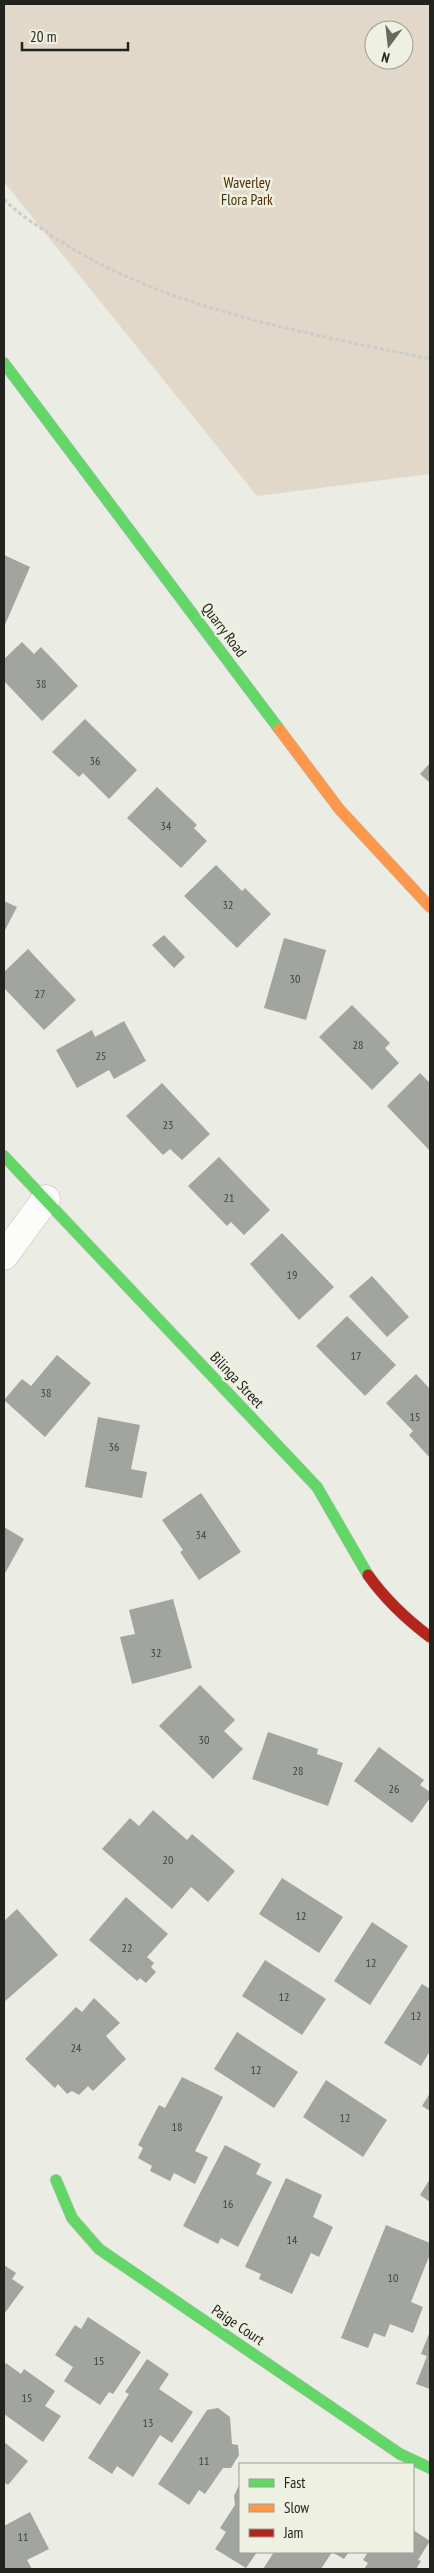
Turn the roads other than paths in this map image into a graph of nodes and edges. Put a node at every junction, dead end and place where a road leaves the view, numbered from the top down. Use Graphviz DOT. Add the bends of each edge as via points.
graph roads {
  1 [pos="4,363"];
  2 [pos="430,907"];
  3 [pos="4,1156"];
  4 [pos="46,1199"];
  5 [pos="4,1256"];
  6 [pos="430,1637"];
  7 [pos="56,2180"];
  8 [pos="430,2468"];
  1 -- 2 [label="street, Quarry Road" via="340,810"];
  3 -- 4 [label="street, Bilinga Street"];
  4 -- 5 [label="street"];
  4 -- 6 [label="street, Bilinga Street" via="317,1487 380,1593"];
  7 -- 8 [label="street, Paige Court" via="66,2210 78,2230 99,2249 400,2454"];
}
